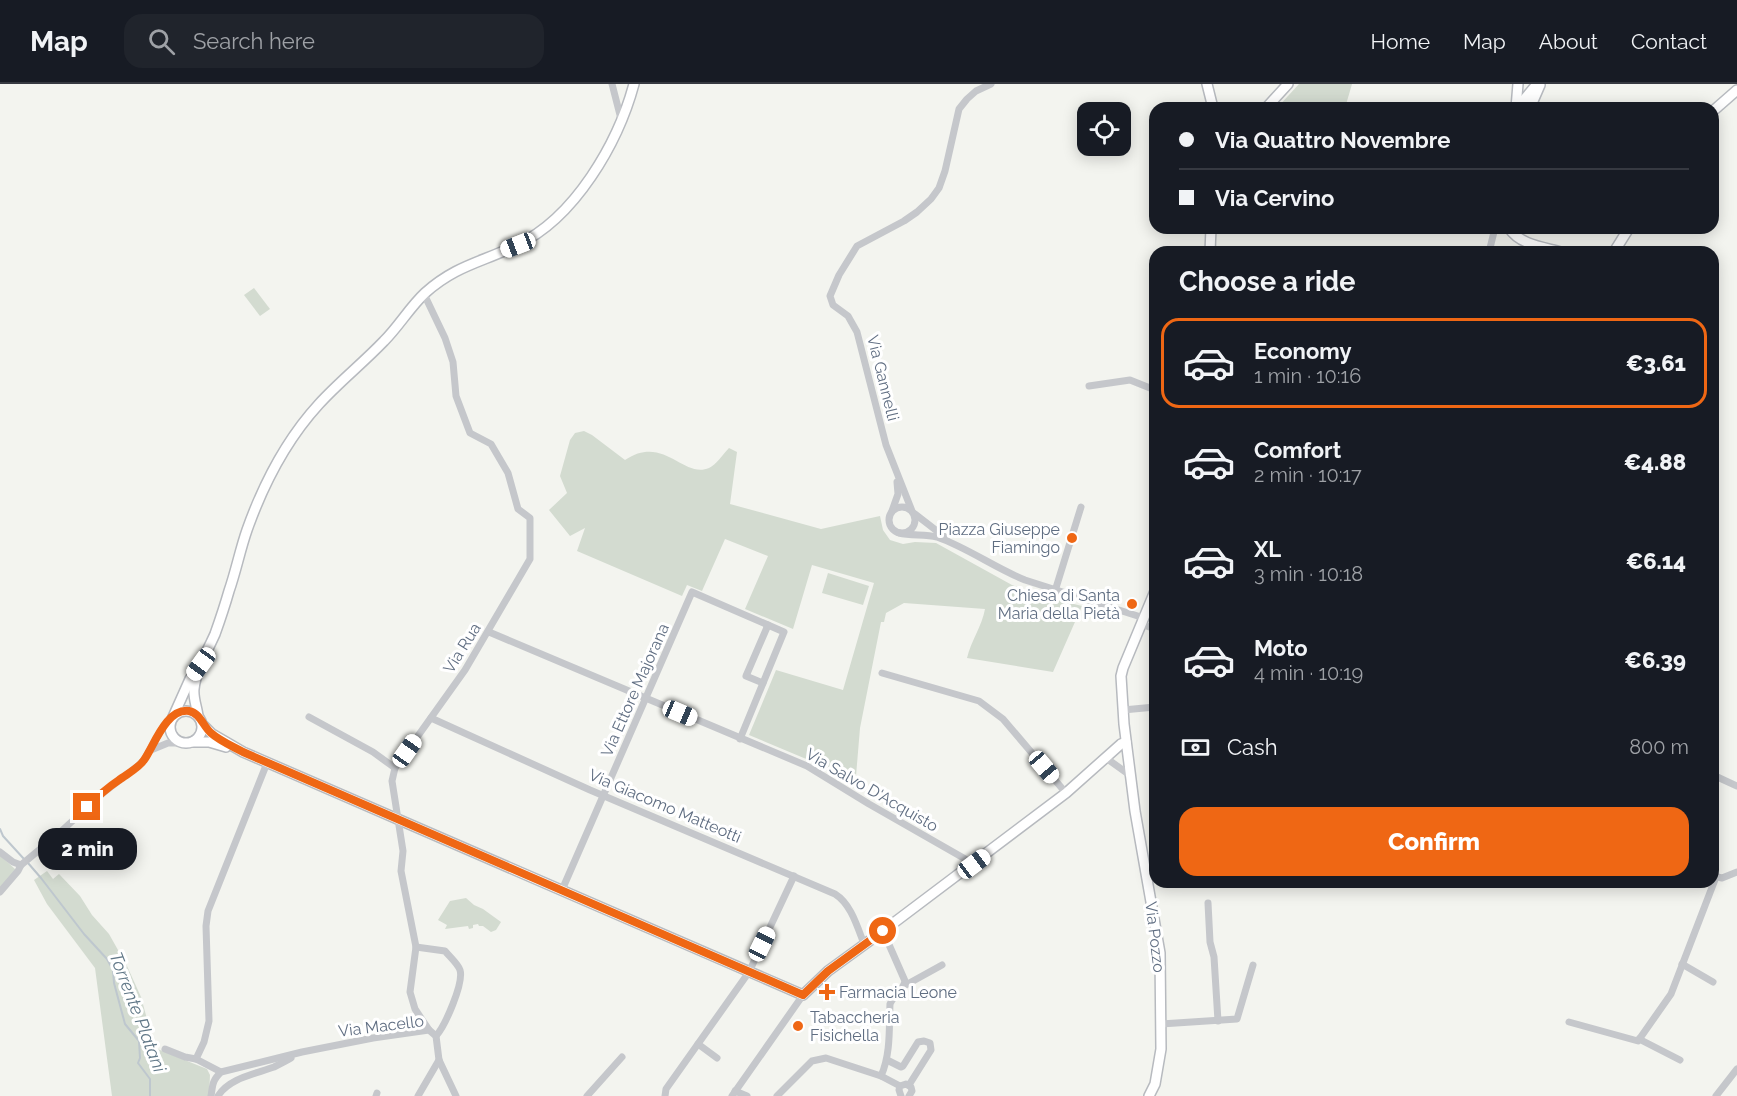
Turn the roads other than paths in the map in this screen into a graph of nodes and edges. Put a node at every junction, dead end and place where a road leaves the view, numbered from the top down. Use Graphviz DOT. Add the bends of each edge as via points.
graph roads {
  1 [pos="612,84"];
  2 [pos="634,84"];
  3 [pos="991,84"];
  4 [pos="1207,84"];
  5 [pos="1288,84"];
  6 [pos="1518,84"];
  7 [pos="1539,84"];
  8 [pos="1737,90"];
  9 [pos="1212,102"];
  10 [pos="1271,102"];
  11 [pos="1516,102"];
  12 [pos="1522,102"];
  13 [pos="1532,102"];
  14 [pos="1719,106"];
  15 [pos="622,122"];
  16 [pos="1514,234"];
  17 [pos="1540,246"];
  18 [pos="424,294"];
  19 [pos="1089,387"];
  20 [pos="1149,388"];
  21 [pos="895,470"];
  22 [pos="1081,507"];
  23 [pos="912,512"];
  24 [pos="891,513"];
  25 [pos="899,533"];
  26 [pos="958,547"];
  27 [pos="1055,591"];
  28 [pos="1149,605"];
  29 [pos="1142,621"];
  30 [pos="1149,625"];
  31 [pos="768,626"];
  32 [pos="489,632"];
  33 [pos="201,664"];
  34 [pos="882,674"];
  35 [pos="763,683"];
  36 [pos="645,699"];
  37 [pos="1149,708"];
  38 [pos="1123,710"];
  39 [pos="309,717"];
  40 [pos="173,718"];
  41 [pos="431,718"];
  42 [pos="200,720"];
  43 [pos="740,739"];
  44 [pos="188,742"];
  45 [pos="1126,742"];
  46 [pos="149,751"];
  47 [pos="243,752"];
  48 [pos="1106,758"];
  49 [pos="267,763"];
  50 [pos="395,768"];
  51 [pos="1131,776"];
  52 [pos="1719,778"];
  53 [pos="1737,786"];
  54 [pos="1066,793"];
  55 [pos="603,795"];
  56 [pos="399,819"];
  57 [pos="0,852"];
  58 [pos="974,864"];
  59 [pos="21,865"];
  60 [pos="1737,872"];
  61 [pos="794,876"];
  62 [pos="1719,878"];
  63 [pos="1711,888"];
  64 [pos="562,890"];
  65 [pos="0,892"];
  66 [pos="1208,903"];
  67 [pos="883,931"];
  68 [pos="864,944"];
  69 [pos="416,947"];
  70 [pos="1682,964"];
  71 [pos="942,965"];
  72 [pos="1253,965"];
  73 [pos="749,972"];
  74 [pos="1713,982"];
  75 [pos="904,986"];
  76 [pos="803,995"];
  77 [pos="1218,1021"];
  78 [pos="1569,1022"];
  79 [pos="1161,1024"];
  80 [pos="429,1030"];
  81 [pos="436,1036"];
  82 [pos="1640,1039"];
  83 [pos="698,1044"];
  84 [pos="165,1049"];
  85 [pos="302,1052"];
  86 [pos="622,1057"];
  87 [pos="717,1058"];
  88 [pos="196,1059"];
  89 [pos="440,1060"];
  90 [pos="886,1060"];
  91 [pos="1680,1060"];
  92 [pos="259,1063"];
  93 [pos="1737,1069"];
  94 [pos="261,1071"];
  95 [pos="218,1075"];
  96 [pos="881,1076"];
  97 [pos="909,1085"];
  98 [pos="227,1086"];
  99 [pos="900,1086"];
  100 [pos="733,1093"];
  101 [pos="211,1096"];
  102 [pos="218,1096"];
  103 [pos="418,1096"];
  104 [pos="456,1096"];
  105 [pos="587,1096"];
  106 [pos="665,1096"];
  107 [pos="747,1096"];
  108 [pos="777,1096"];
  109 [pos="901,1096"];
  110 [pos="909,1096"];
  111 [pos="1149,1096"];
  112 [pos="1716,1096"];
  1 -- 15 [label="street"];
  2 -- 15 [label="street"];
  3 -- 21 [label="street, Via Gannelli" via="976,91 959,109 945,171 931,199 910,216 857,246 830,296 832,305 848,316 857,332"];
  4 -- 9 [label="street"];
  5 -- 10 [label="street"];
  6 -- 11 [label="street"];
  7 -- 12 [label="street"];
  7 -- 13 [label="street"];
  8 -- 14 [label="street"];
  15 -- 18 [label="street" via="590,180 552,222 518,245 455,271"];
  16 -- 17 [label="street"];
  18 -- 32 [label="street, Via Rua" via="453,362 456,396 470,433 491,444 508,473 518,509 530,518 530,559"];
  18 -- 33 [label="street" via="384,341 319,404 282,456 262,491"];
  19 -- 20 [label="street" via="1130,380"];
  21 -- 23 [label="street, Via Gannelli"];
  21 -- 24 [label="street, Via Gannelli" via="899,487"];
  22 -- 27 [label="street"];
  23 -- 24 [label="street" via="903,507"];
  23 -- 25 [label="street" via="913,528"];
  23 -- 26 [label="street, Via Gannelli"];
  24 -- 25 [label="street" via="889,523"];
  25 -- 26 [label="street, Via Gannelli" via="936,537"];
  26 -- 27 [label="street, Via Gannelli" via="1007,573"];
  27 -- 29 [label="street, Via Gannelli"];
  28 -- 29 [label="street, Via Pozzo"];
  29 -- 30 [label="street, Via Gannelli"];
  29 -- 38 [label="street, Via Pozzo" via="1121,676"];
  31 -- 35 [label="street, Via Ettore Majorana" via="784,632"];
  31 -- 35 [label="street" via="746,676"];
  31 -- 36 [label="street, Via Ettore Majorana" via="692,592"];
  32 -- 36 [label="street, Via Salvo D'Acquisto"];
  32 -- 41 [label="street, Via Rua"];
  33 -- 40 [label="street"];
  33 -- 42 [label="street" via="194,693"];
  34 -- 54 [label="street" via="986,705 1003,719"];
  35 -- 43 [label="street"];
  36 -- 43 [label="street, Via Salvo D'Acquisto"];
  36 -- 55 [label="street, Via Ettore Majorana"];
  37 -- 38 [label="street"];
  38 -- 45 [label="street, Via Pozzo"];
  39 -- 50 [label="street"];
  40 -- 42 [label="street" via="187,711"];
  40 -- 44 [label="street" via="172,734 177,740"];
  40 -- 46 [label="street"];
  41 -- 50 [label="street, Via Rua"];
  41 -- 55 [label="street, Via Giacomo Matteotti"];
  42 -- 44 [label="street" via="201,734"];
  42 -- 47 [label="street" via="212,734"];
  43 -- 58 [label="street, Via Salvo D'Acquisto" via="807,766"];
  44 -- 46 [label="street" via="168,743"];
  44 -- 47 [label="street" via="218,744"];
  45 -- 48 [label="street"];
  45 -- 51 [label="street, Via Pozzo"];
  46 -- 59 [label="street" via="140,765"];
  47 -- 49 [label="street"];
  48 -- 51 [label="street"];
  48 -- 54 [label="street"];
  49 -- 56 [label="street"];
  49 -- 88 [label="street" via="208,911 209,1021"];
  50 -- 56 [label="street" via="392,781"];
  51 -- 79 [label="street, Via Pozzo" via="1160,953"];
  52 -- 53 [label="street"];
  54 -- 58 [label="street"];
  55 -- 61 [label="street, Via Giacomo Matteotti"];
  55 -- 64 [label="street, Via Ettore Majorana"];
  56 -- 64 [label="street"];
  56 -- 69 [label="street" via="401,871"];
  57 -- 59 [label="street"];
  58 -- 67 [label="street"];
  59 -- 65 [label="street"];
  60 -- 62 [label="street"];
  61 -- 68 [label="street, Via Giacomo Matteotti" via="840,897"];
  61 -- 73 [label="street"];
  63 -- 70 [label="street"];
  64 -- 73 [label="street"];
  66 -- 77 [label="street"];
  67 -- 68 [label="street"];
  67 -- 75 [label="street"];
  68 -- 76 [label="street"];
  69 -- 80 [label="street" via="410,992 415,1009"];
  69 -- 81 [label="street" via="445,951 460,970 455,997"];
  70 -- 74 [label="street"];
  70 -- 82 [label="street" via="1671,994"];
  71 -- 75 [label="street"];
  72 -- 77 [label="street" via="1237,1019"];
  73 -- 76 [label="street"];
  73 -- 83 [label="street"];
  75 -- 90 [label="street" via="890,1004"];
  76 -- 100 [label="street"];
  77 -- 79 [label="street"];
  78 -- 82 [label="street"];
  79 -- 111 [label="street, Via Pozzo" via="1159,1066"];
  80 -- 81 [label="street, Via Macello"];
  80 -- 85 [label="street, Via Macello"];
  81 -- 89 [label="street, Via Macello"];
  82 -- 91 [label="street"];
  83 -- 87 [label="street"];
  83 -- 106 [label="street"];
  84 -- 88 [label="street"];
  85 -- 92 [label="street"];
  85 -- 94 [label="street"];
  86 -- 105 [label="street"];
  88 -- 95 [label="street"];
  89 -- 103 [label="street"];
  89 -- 104 [label="street, Via Macello"];
  90 -- 96 [label="street"];
  90 -- 97 [label="street" via="901,1067 918,1042 930,1043 932,1050"];
  92 -- 94 [label="street"];
  92 -- 95 [label="street"];
  93 -- 112 [label="street"];
  94 -- 98 [label="street"];
  95 -- 98 [label="street"];
  95 -- 101 [label="street"];
  96 -- 99 [label="street"];
  96 -- 108 [label="street" via="819,1058"];
  97 -- 99 [label="street"];
  97 -- 110 [label="street"];
  98 -- 102 [label="street"];
  99 -- 109 [label="street"];
  100 -- 107 [label="street"];
}
